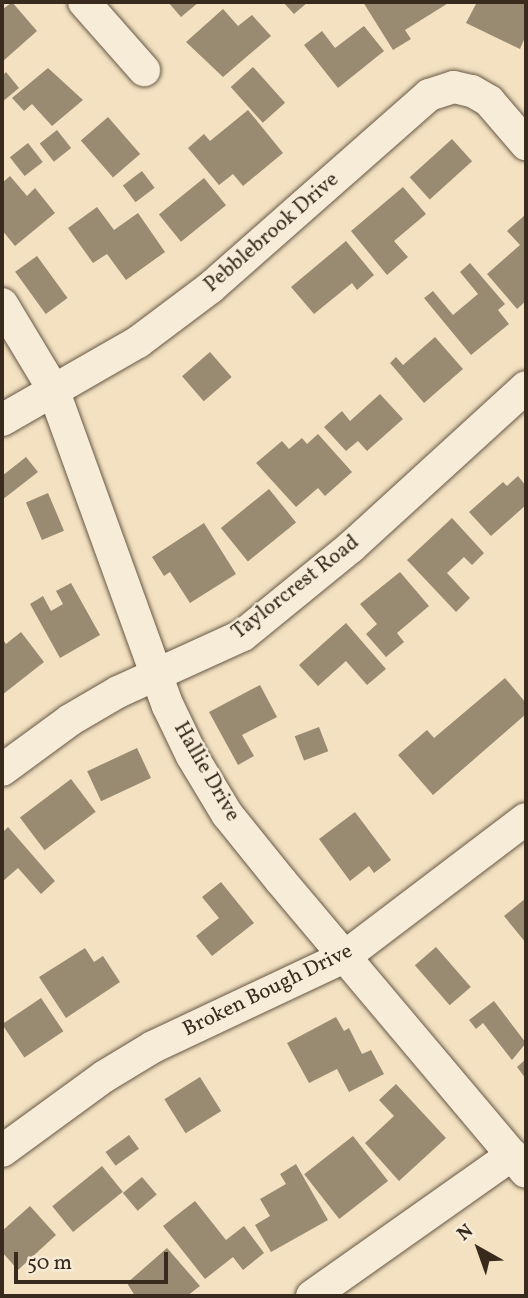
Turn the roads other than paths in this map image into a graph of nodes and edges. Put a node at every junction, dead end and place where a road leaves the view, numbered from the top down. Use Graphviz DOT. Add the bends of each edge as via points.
graph roads {
  1 [pos="84,2"];
  2 [pos="144,70"];
  3 [pos="526,144"];
  4 [pos="2,304"];
  5 [pos="526,387"];
  6 [pos="53,388"];
  7 [pos="2,420"];
  8 [pos="158,675"];
  9 [pos="2,770"];
  10 [pos="526,819"];
  11 [pos="344,957"];
  12 [pos="2,1151"];
  13 [pos="519,1164"];
  14 [pos="313,1296"];
  1 -- 2 [label="street"];
  3 -- 6 [label="street, Pebblebrook Drive" via="489,101 472,91 454,87 429,95 210,288 138,342"];
  4 -- 6 [label="street, Hallie Drive"];
  5 -- 8 [label="street, Taylorcrest Road" via="351,547 243,635"];
  6 -- 7 [label="street, Pebblebrook Drive"];
  6 -- 8 [label="street, Hallie Drive"];
  8 -- 9 [label="street, Taylorcrest Road" via="70,720"];
  8 -- 11 [label="street, Hallie Drive" via="192,756 227,814"];
  10 -- 11 [label="street, Broken Bough Drive"];
  11 -- 12 [label="street, Broken Bough Drive" via="153,1047"];
  11 -- 13 [label="street, Hallie Drive"];
  13 -- 14 [label="street"];
}
